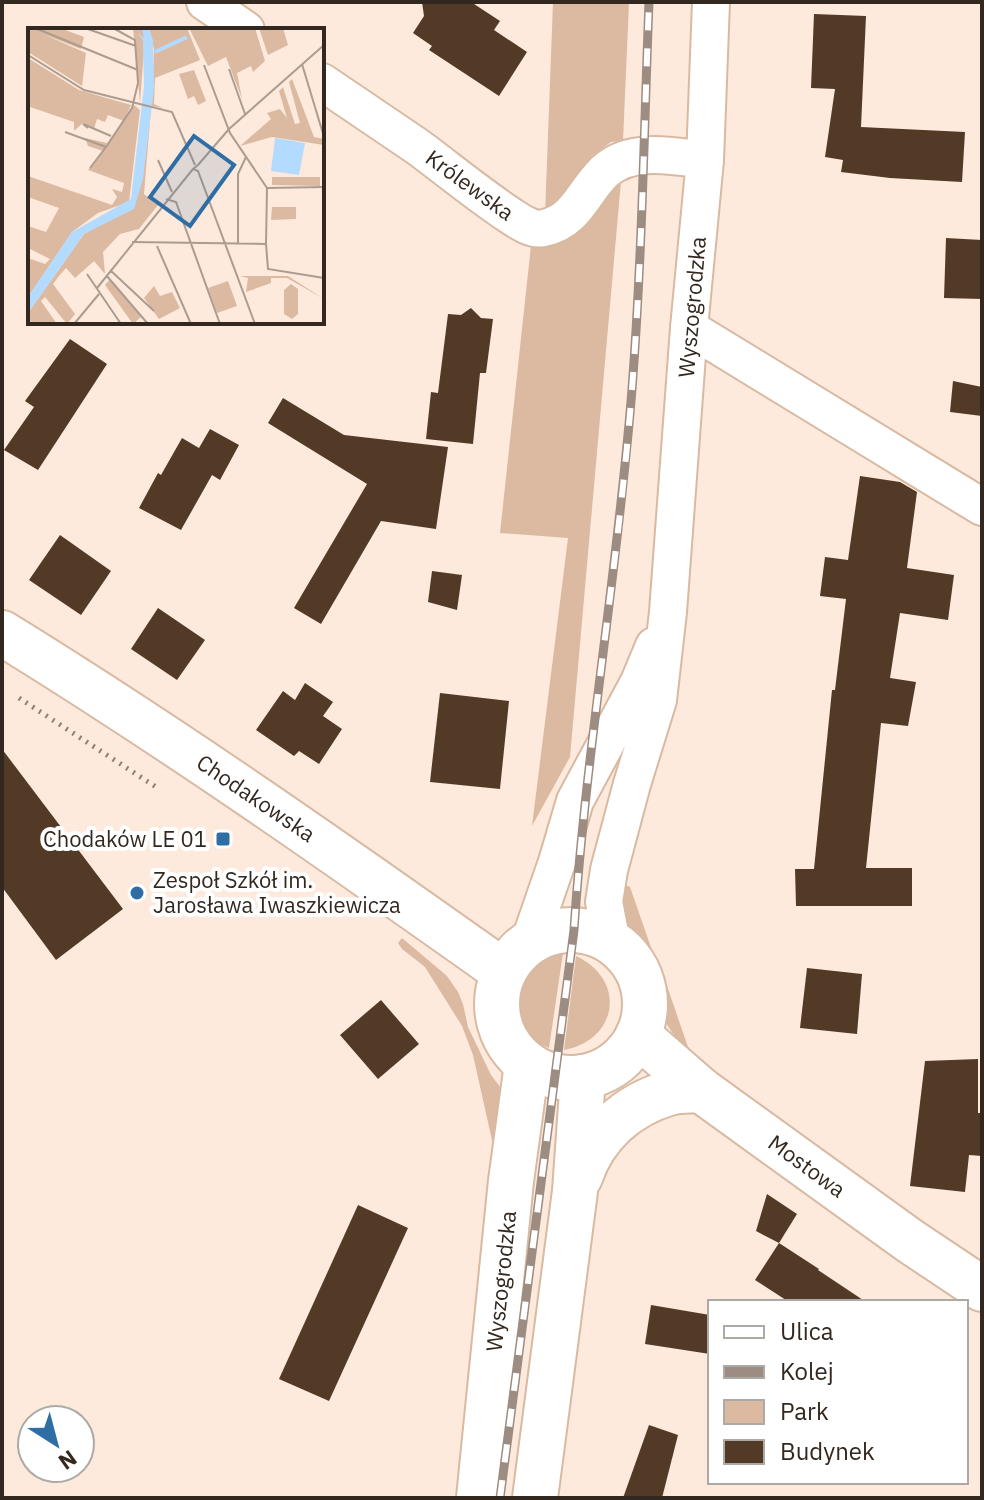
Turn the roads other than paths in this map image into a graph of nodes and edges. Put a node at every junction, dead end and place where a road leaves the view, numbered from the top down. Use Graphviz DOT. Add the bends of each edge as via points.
graph roads {
  1 [pos="205,2"];
  2 [pos="711,2"];
  3 [pos="243,28"];
  4 [pos="324,83"];
  5 [pos="705,160"];
  6 [pos="689,328"];
  7 [pos="982,507"];
  8 [pos="668,612"];
  9 [pos="2,633"];
  10 [pos="612,943"];
  11 [pos="517,957"];
  12 [pos="638,1035"];
  13 [pos="527,1064"];
  14 [pos="583,1077"];
  15 [pos="701,1090"];
  16 [pos="575,1191"];
  17 [pos="982,1289"];
  18 [pos="479,1498"];
  19 [pos="535,1498"];
  1 -- 3 [label="street"];
  2 -- 5 [label="street, Wyszogrodzka"];
  4 -- 5 [label="street, Królewska" via="529,227 541,229 568,216 606,170 625,160 660,154"];
  5 -- 6 [label="street, Wyszogrodzka"];
  6 -- 7 [label="street"];
  6 -- 8 [label="street, Wyszogrodzka"];
  8 -- 10 [label="street, Wyszogrodzka" via="658,700 609,870 604,902"];
  8 -- 11 [label="street, Wyszogrodzka" via="639,682 575,801 557,862"];
  9 -- 11 [label="main road, Chodakowska"];
  10 -- 11 [label="main road" via="574,930 551,933"];
  10 -- 12 [label="main road" via="639,974 644,1015"];
  11 -- 13 [label="main road" via="497,991 497,1012 512,1050"];
  12 -- 14 [label="main road" via="622,1059"];
  12 -- 15 [label="main road, Mostowa"];
  13 -- 14 [label="main road" via="554,1077"];
  13 -- 18 [label="main road, Wyszogrodzka"];
  14 -- 16 [label="main road"];
  15 -- 16 [label="main road" via="672,1092 620,1117 599,1138"];
  15 -- 17 [label="main road, Mostowa"];
  16 -- 19 [label="main road"];
}
